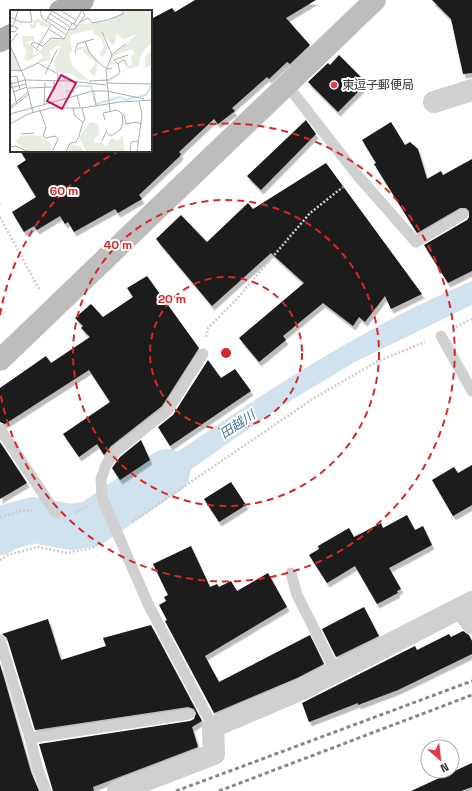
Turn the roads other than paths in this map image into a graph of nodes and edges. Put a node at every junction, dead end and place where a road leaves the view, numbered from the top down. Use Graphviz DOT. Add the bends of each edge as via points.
graph roads {
  1 [pos="83,0"];
  2 [pos="375,0"];
  3 [pos="62,10"];
  4 [pos="10,36"];
  5 [pos="0,41"];
  6 [pos="287,85"];
  7 [pos="472,90"];
  8 [pos="434,102"];
  9 [pos="463,214"];
  10 [pos="441,336"];
  11 [pos="203,354"];
  12 [pos="0,360"];
  13 [pos="472,391"];
  14 [pos="0,429"];
  15 [pos="56,513"];
  16 [pos="291,573"];
  17 [pos="468,611"];
  18 [pos="0,640"];
  19 [pos="336,672"];
  20 [pos="189,714"];
  21 [pos="213,727"];
  22 [pos="30,738"];
  23 [pos="46,791"];
  24 [pos="118,791"];
  1 -- 3 [label="main road"];
  2 -- 6 [label="street"];
  4 -- 5 [label="main road"];
  6 -- 9 [label="lane" via="358,176 416,242"];
  6 -- 12 [label="street"];
  7 -- 8 [label="street"];
  10 -- 13 [label="lane"];
  11 -- 21 [label="lane" via="166,411 115,452 106,465 101,479 103,502 149,606"];
  14 -- 15 [label="lane"];
  16 -- 19 [label="lane" via="296,595"];
  17 -- 19 [label="street"];
  18 -- 22 [label="lane"];
  19 -- 21 [label="street"];
  20 -- 22 [label="lane"];
  21 -- 24 [label="street" via="214,754"];
  22 -- 23 [label="lane"];
}
